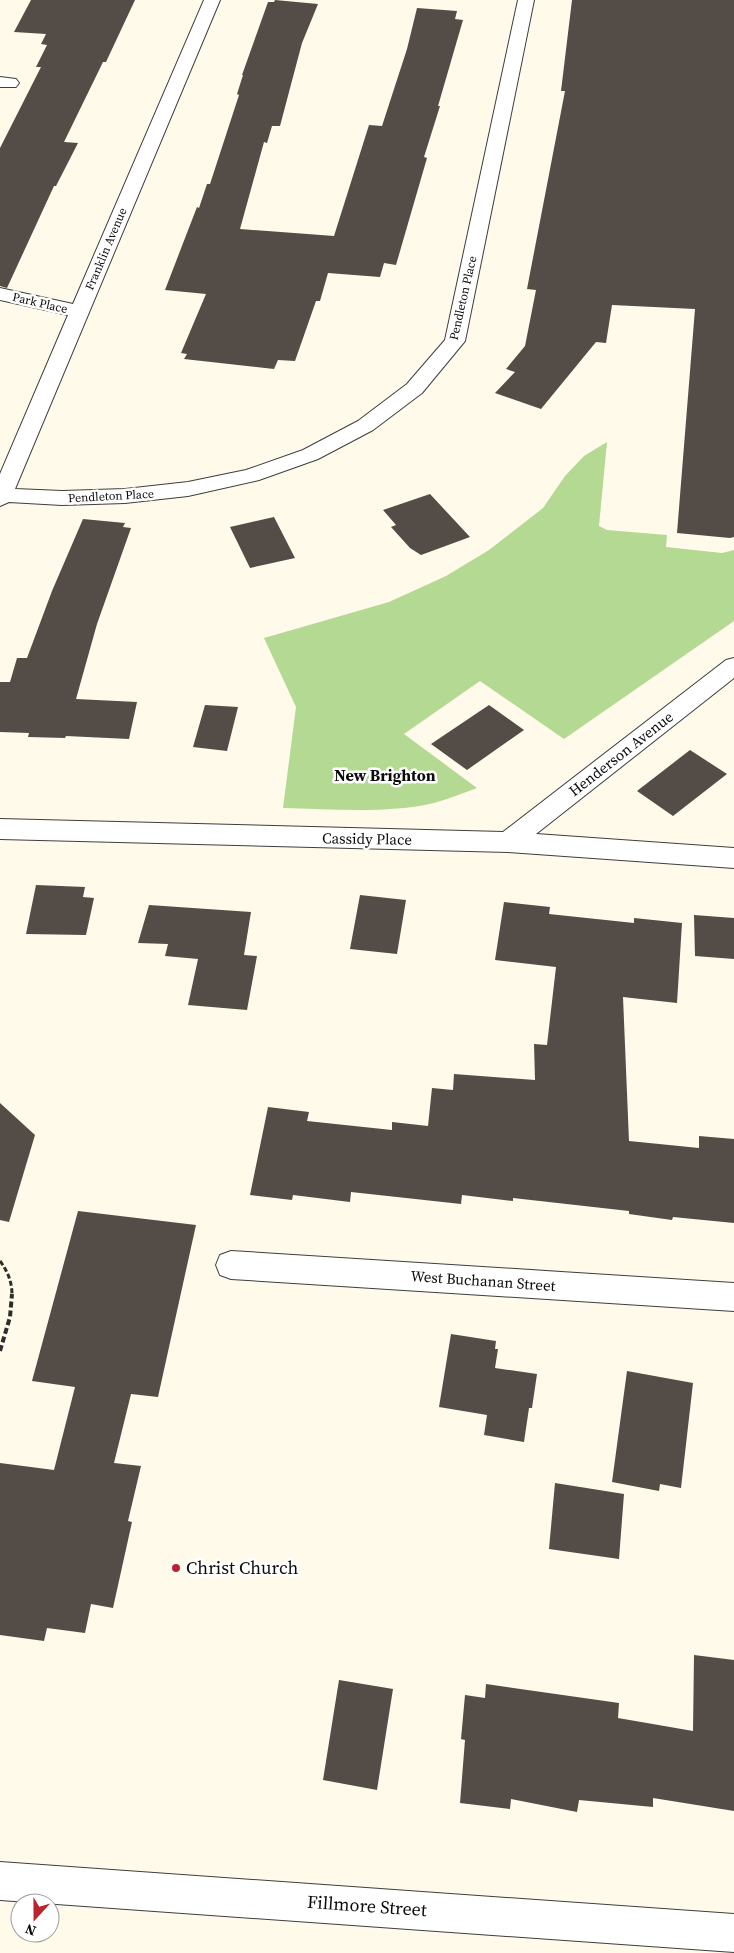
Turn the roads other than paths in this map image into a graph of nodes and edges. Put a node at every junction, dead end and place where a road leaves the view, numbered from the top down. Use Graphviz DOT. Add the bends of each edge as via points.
graph roads {
  1 [pos="212,0"];
  2 [pos="526,0"];
  3 [pos="0,294"];
  4 [pos="79,311"];
  5 [pos="1,497"];
  6 [pos="734,666"];
  7 [pos="0,830"];
  8 [pos="508,842"];
  9 [pos="734,858"];
  10 [pos="231,1265"];
  11 [pos="734,1297"];
  12 [pos="0,1881"];
  13 [pos="734,1933"];
  1 -- 4 [label="street, Franklin Avenue"];
  2 -- 5 [label="street, Pendleton Place" via="455,341 418,387 354,433 309,454 222,482 156,494 95,498"];
  3 -- 4 [label="street, Park Place"];
  4 -- 5 [label="street, Franklin Avenue"];
  6 -- 8 [label="street, Henderson Avenue"];
  7 -- 8 [label="street, Cassidy Place"];
  8 -- 9 [label="street, Cassidy Place"];
  10 -- 11 [label="street, West Buchanan Street"];
  12 -- 13 [label="street, Fillmore Street"];
}
